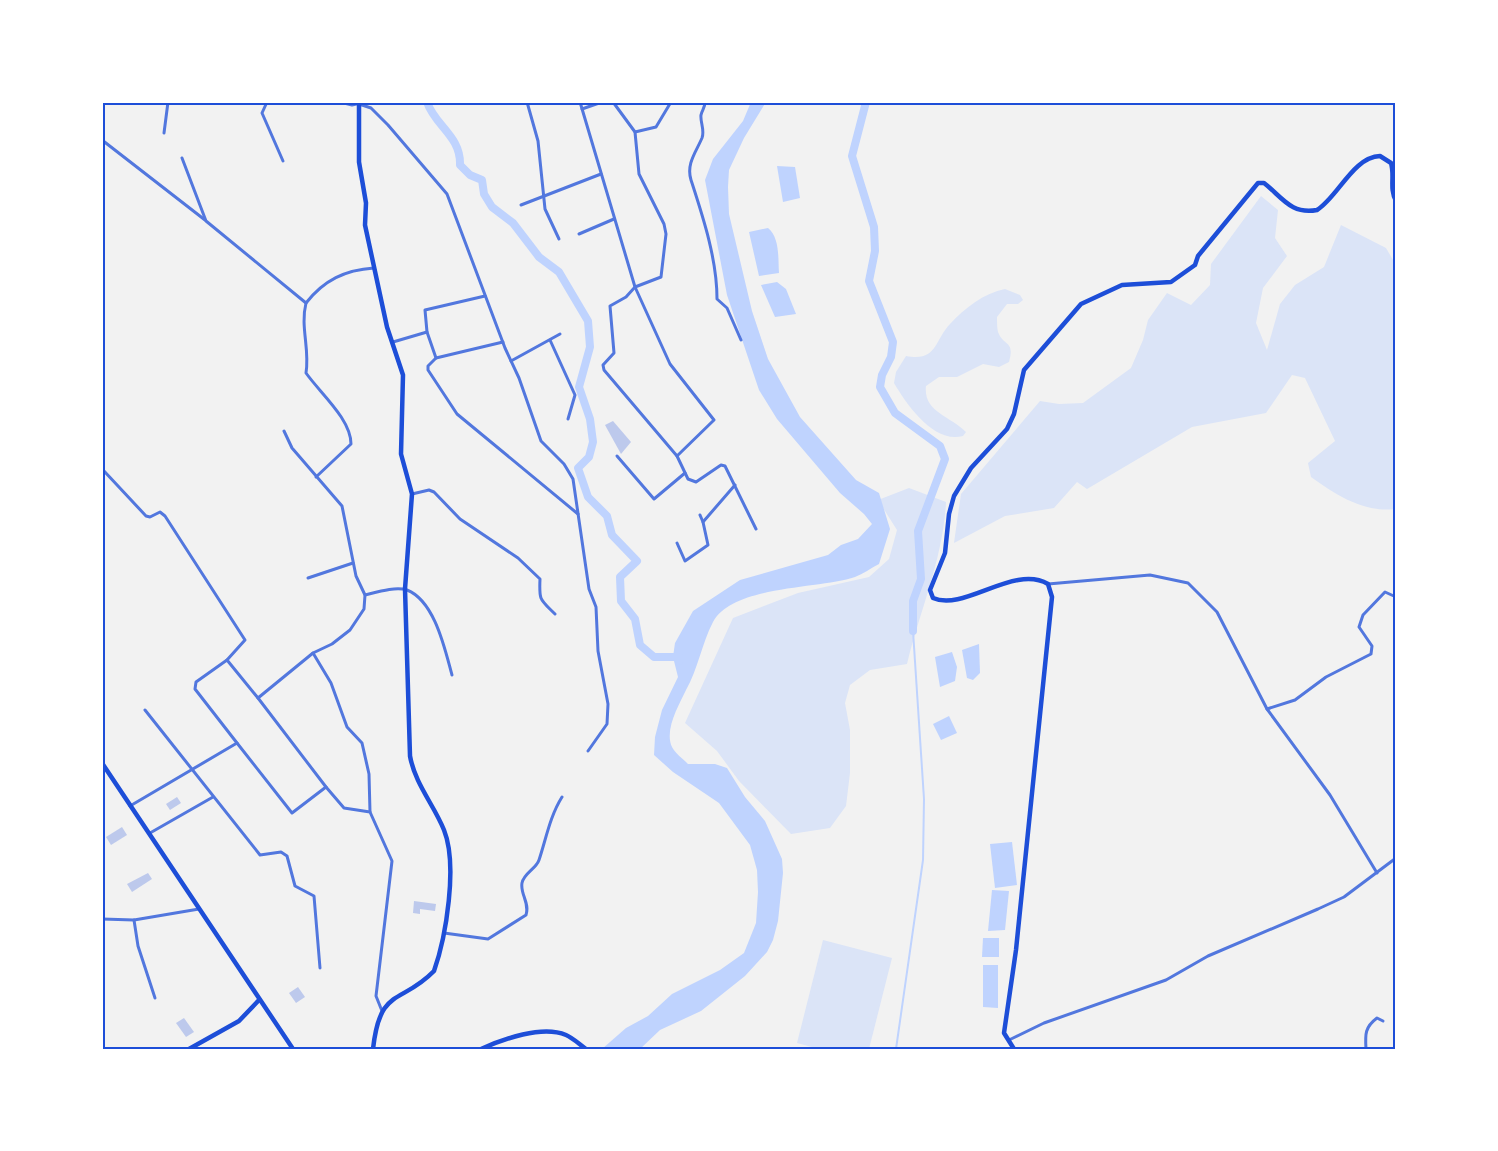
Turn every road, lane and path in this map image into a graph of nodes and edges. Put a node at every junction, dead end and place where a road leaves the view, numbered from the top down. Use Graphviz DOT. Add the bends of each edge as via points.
graph roads {
  1 [pos="168,102"];
  2 [pos="267,102"];
  3 [pos="340,102"];
  4 [pos="527,102"];
  5 [pos="580,102"];
  6 [pos="602,102"];
  7 [pos="613,102"];
  8 [pos="672,102"];
  9 [pos="705,102"];
  10 [pos="361,103"];
  11 [pos="582,109"];
  12 [pos="635,132"];
  13 [pos="164,133"];
  14 [pos="102,140"];
  15 [pos="182,158"];
  16 [pos="283,161"];
  17 [pos="601,174"];
  18 [pos="542,196"];
  19 [pos="1396,201"];
  20 [pos="521,205"];
  21 [pos="614,219"];
  22 [pos="206,221"];
  23 [pos="579,234"];
  24 [pos="559,239"];
  25 [pos="374,268"];
  26 [pos="635,287"];
  27 [pos="485,296"];
  28 [pos="306,303"];
  29 [pos="427,332"];
  30 [pos="560,334"];
  31 [pos="550,340"];
  32 [pos="741,340"];
  33 [pos="393,342"];
  34 [pos="503,342"];
  35 [pos="436,358"];
  36 [pos="511,361"];
  37 [pos="568,419"];
  38 [pos="284,431"];
  39 [pos="617,456"];
  40 [pos="677,456"];
  41 [pos="104,471"];
  42 [pos="685,474"];
  43 [pos="316,477"];
  44 [pos="735,485"];
  45 [pos="412,494"];
  46 [pos="578,514"];
  47 [pos="700,515"];
  48 [pos="703,522"];
  49 [pos="756,529"];
  50 [pos="677,543"];
  51 [pos="353,563"];
  52 [pos="308,578"];
  53 [pos="1048,584"];
  54 [pos="405,589"];
  55 [pos="365,595"];
  56 [pos="1396,597"];
  57 [pos="555,614"];
  58 [pos="313,653"];
  59 [pos="227,660"];
  60 [pos="452,675"];
  61 [pos="258,698"];
  62 [pos="1267,709"];
  63 [pos="145,710"];
  64 [pos="237,743"];
  65 [pos="588,751"];
  66 [pos="102,763"];
  67 [pos="192,769"];
  68 [pos="326,786"];
  69 [pos="214,797"];
  70 [pos="561,797"];
  71 [pos="130,806"];
  72 [pos="370,812"];
  73 [pos="150,833"];
  74 [pos="1396,858"];
  75 [pos="1377,873"];
  76 [pos="199,909"];
  77 [pos="102,919"];
  78 [pos="134,920"];
  79 [pos="442,932"];
  80 [pos="320,968"];
  81 [pos="155,998"];
  82 [pos="259,1000"];
  83 [pos="382,1011"];
  84 [pos="1383,1021"];
  85 [pos="1009,1040"];
  86 [pos="189,1049"];
  87 [pos="293,1049"];
  88 [pos="373,1049"];
  89 [pos="481,1049"];
  90 [pos="586,1049"];
  91 [pos="1014,1049"];
  92 [pos="1366,1049"];
  1 -- 13 [label="street"];
  2 -- 16 [label="street" via="262,113"];
  3 -- 10 [label="street"];
  4 -- 18 [label="street" via="538,141"];
  5 -- 11 [label="street"];
  6 -- 11 [label="street"];
  7 -- 12 [label="street"];
  8 -- 12 [label="street" via="656,127"];
  9 -- 32 [label="street" via="702,137 692,156 690,178 699,196 718,285 717,299 728,308"];
  10 -- 25 [label="main road" via="359,162"];
  10 -- 27 [label="street" via="388,125 447,194"];
  11 -- 17 [label="street"];
  12 -- 26 [label="street" via="637,166 666,234 661,277"];
  14 -- 22 [label="street"];
  15 -- 22 [label="street"];
  17 -- 18 [label="street"];
  17 -- 21 [label="street"];
  18 -- 20 [label="street"];
  18 -- 24 [label="street"];
  19 -- 53 [label="main road" via="1391,189 1391,163 1380,156 1368,158 1317,210 1298,210 1287,205 1264,183 1258,183 1198,256 1195,265 1171,282 1122,285 1081,304 1024,370 1007,429 958,488 949,514 945,553 930,594 936,599 950,600 1018,580 1034,579"];
  21 -- 23 [label="street"];
  21 -- 26 [label="street"];
  22 -- 28 [label="street"];
  25 -- 28 [label="street" via="335,276"];
  25 -- 33 [label="main road"];
  26 -- 40 [label="street" via="670,364 714,420"];
  26 -- 40 [label="street" via="610,306 614,353 603,367"];
  27 -- 29 [label="street" via="425,310"];
  27 -- 34 [label="street"];
  28 -- 43 [label="street" via="302,318 308,357 306,373 344,423 351,439 351,444"];
  29 -- 33 [label="street"];
  29 -- 35 [label="street"];
  30 -- 31 [label="street"];
  31 -- 36 [label="street"];
  31 -- 37 [label="street" via="575,395"];
  33 -- 45 [label="main road" via="404,389 401,454"];
  34 -- 35 [label="street"];
  34 -- 36 [label="street"];
  35 -- 46 [label="street" via="428,370 457,414"];
  36 -- 46 [label="street" via="541,441 570,470"];
  38 -- 43 [label="street" via="292,448"];
  39 -- 42 [label="street" via="654,499"];
  40 -- 42 [label="street"];
  41 -- 59 [label="street" via="146,516 165,516 189,550 245,640"];
  42 -- 44 [label="street" via="696,482 721,465"];
  43 -- 51 [label="street" via="342,506"];
  44 -- 48 [label="street"];
  44 -- 49 [label="street"];
  45 -- 54 [label="main road"];
  45 -- 57 [label="street" via="434,492 460,519 533,571 540,579 539,598"];
  46 -- 65 [label="street" via="588,589 596,607 598,651 608,704 607,724"];
  47 -- 48 [label="street"];
  48 -- 50 [label="street" via="708,545 685,561"];
  51 -- 52 [label="street"];
  51 -- 55 [label="street"];
  53 -- 62 [label="street" via="1150,575 1188,583 1217,612"];
  53 -- 85 [label="main road" via="1052,597 1049,633 1004,1033"];
  54 -- 55 [label="street"];
  54 -- 60 [label="street" via="424,604 440,633"];
  54 -- 79 [label="main road" via="410,756 444,831 450,870 451,890"];
  55 -- 58 [label="street" via="364,609 350,630"];
  56 -- 62 [label="street" via="1385,592 1361,620 1359,627 1372,646 1371,654 1326,677 1295,700"];
  58 -- 61 [label="street"];
  58 -- 72 [label="street" via="331,683 347,727 362,743 369,774"];
  59 -- 61 [label="street"];
  59 -- 64 [label="street" via="195,685"];
  61 -- 68 [label="street"];
  62 -- 75 [label="street" via="1330,795"];
  63 -- 67 [label="street"];
  64 -- 67 [label="street"];
  64 -- 68 [label="street" via="292,813"];
  66 -- 71 [label="main road"];
  67 -- 69 [label="street"];
  67 -- 71 [label="street"];
  68 -- 72 [label="street" via="344,808"];
  69 -- 73 [label="street"];
  69 -- 80 [label="street" via="260,855 281,852 287,856 295,886 314,896"];
  70 -- 79 [label="street" via="539,861 521,886 526,915 488,939"];
  71 -- 73 [label="main road"];
  72 -- 83 [label="street" via="392,861 376,996"];
  73 -- 76 [label="main road"];
  74 -- 75 [label="street"];
  75 -- 85 [label="street" via="1344,897 1208,956 1166,980 1055,1019"];
  76 -- 78 [label="street"];
  76 -- 82 [label="main road"];
  77 -- 78 [label="street"];
  78 -- 81 [label="street"];
  79 -- 83 [label="main road" via="434,971 400,993"];
  82 -- 86 [label="main road" via="239,1021"];
  82 -- 87 [label="main road"];
  83 -- 88 [label="main road"];
  84 -- 92 [label="street" via="1377,1018 1369,1024 1365,1031"];
  85 -- 91 [label="main road"];
  89 -- 90 [label="main road" via="548,1032 574,1040"];
}
